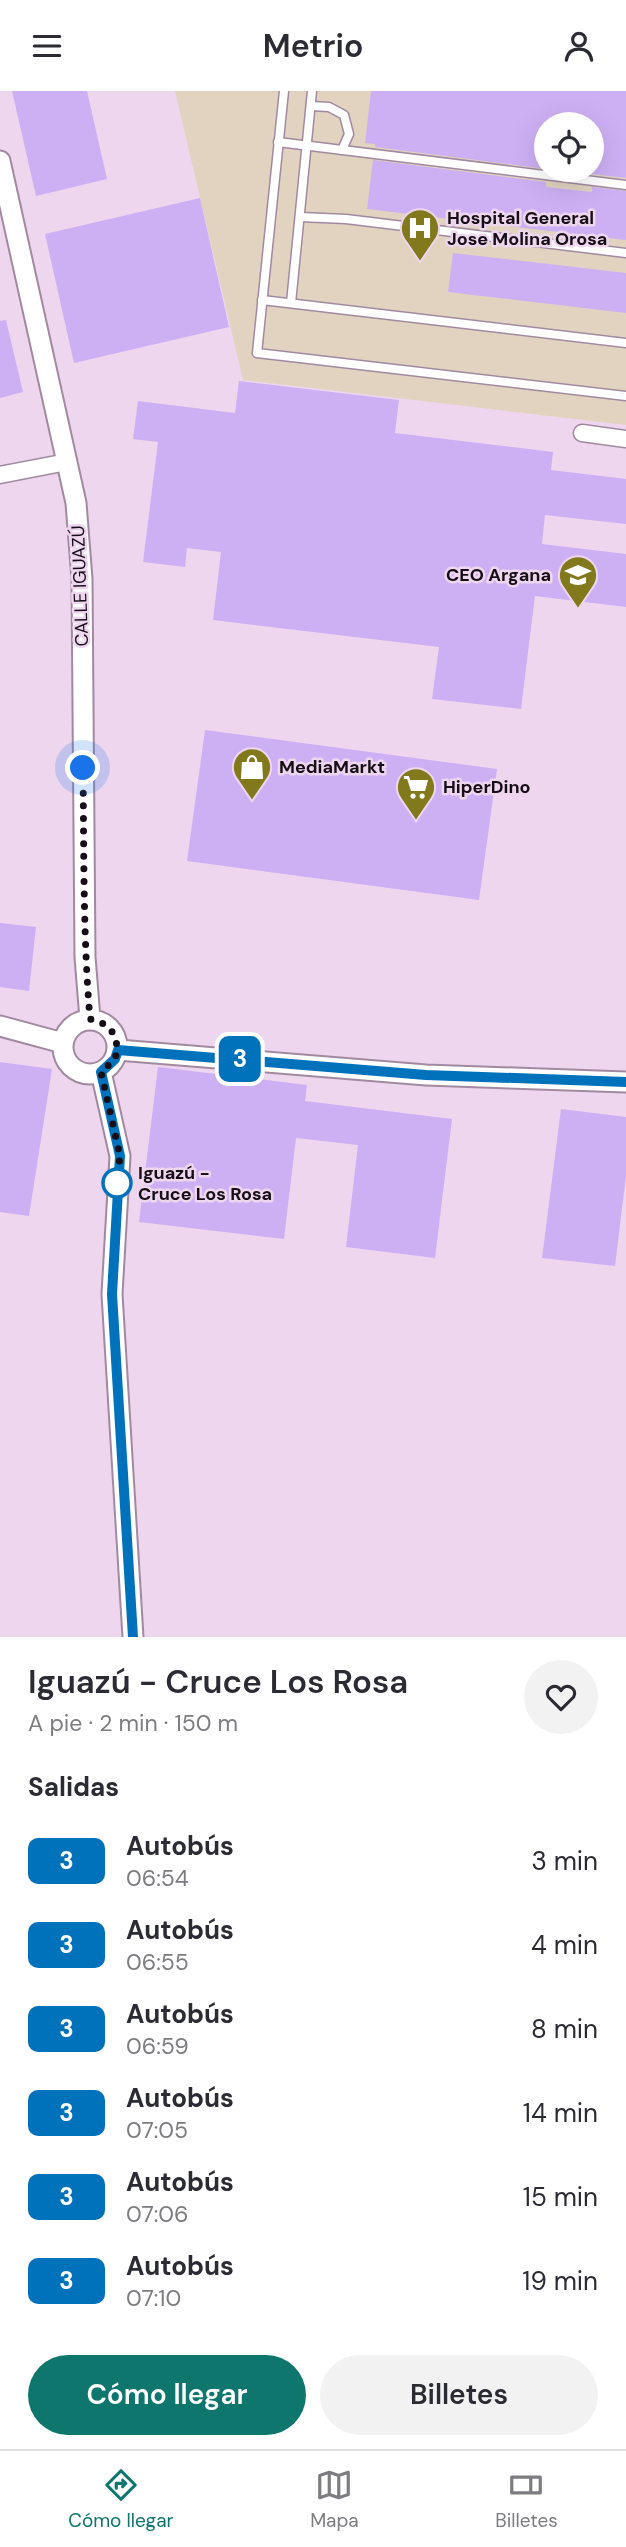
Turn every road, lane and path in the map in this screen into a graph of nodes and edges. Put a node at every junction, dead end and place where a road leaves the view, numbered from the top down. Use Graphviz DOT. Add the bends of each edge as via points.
graph roads {
  1 [pos="284,91"];
  2 [pos="312,91"];
  3 [pos="311,106"];
  4 [pos="278,142"];
  5 [pos="307,146"];
  6 [pos="342,150"];
  7 [pos="0,161"];
  8 [pos="626,185"];
  9 [pos="300,217"];
  10 [pos="626,253"];
  11 [pos="262,300"];
  12 [pos="291,303"];
  13 [pos="626,343"];
  14 [pos="626,396"];
  15 [pos="582,433"];
  16 [pos="626,439"];
  17 [pos="67,462"];
  18 [pos="0,475"];
  19 [pos="90,1019"];
  20 [pos="0,1026"];
  21 [pos="63,1043"];
  22 [pos="118,1050"];
  23 [pos="101,1072"];
  24 [pos="626,1082"];
  25 [pos="133,1637"];
  1 -- 4 [label="lane"];
  2 -- 3 [label="lane"];
  3 -- 5 [label="lane"];
  3 -- 6 [label="lane" via="329,107 344,115 349,134"];
  4 -- 5 [label="lane"];
  4 -- 11 [label="lane"];
  5 -- 6 [label="lane"];
  5 -- 9 [label="lane"];
  6 -- 8 [label="lane"];
  7 -- 17 [label="street, CALLE IGUAZÚ"];
  9 -- 10 [label="lane"];
  9 -- 12 [label="lane"];
  11 -- 12 [label="lane"];
  11 -- 14 [label="lane" via="257,353"];
  12 -- 13 [label="lane"];
  15 -- 16 [label="street"];
  17 -- 18 [label="street"];
  17 -- 19 [label="street, CALLE IGUAZÚ" via="76,503 82,579 85,957"];
  19 -- 21 [label="street" via="72,1026"];
  19 -- 22 [label="street" via="111,1028"];
  20 -- 21 [label="street"];
  21 -- 23 [label="street" via="69,1065 78,1072"];
  22 -- 23 [label="street"];
  22 -- 24 [label="street" via="426,1075"];
  23 -- 25 [label="street" via="120,1156 112,1294"];
}
